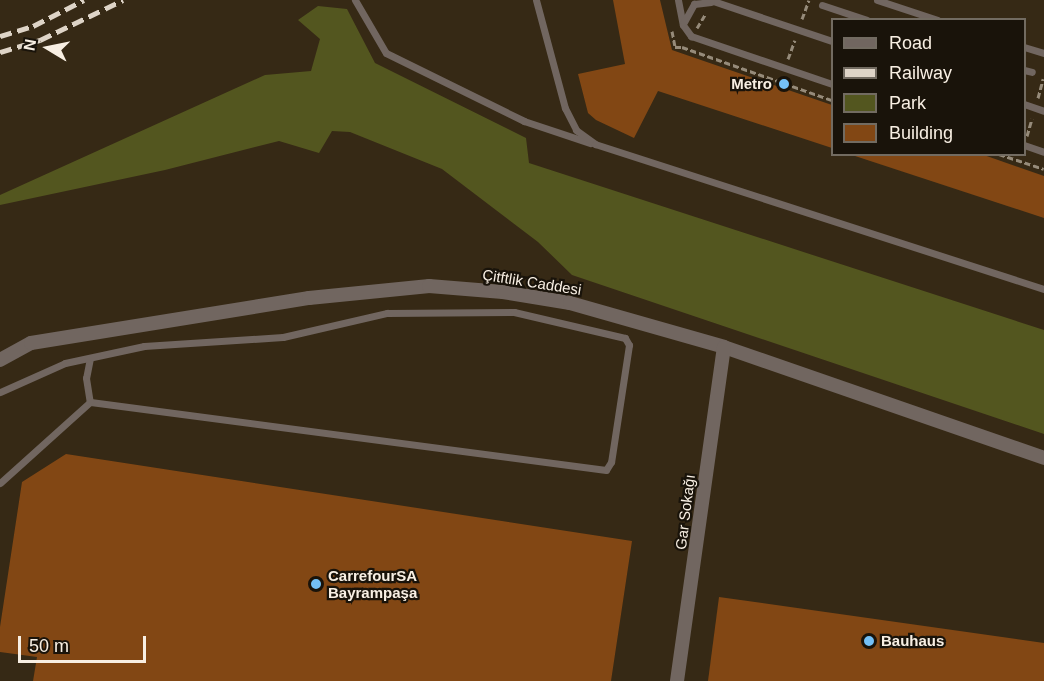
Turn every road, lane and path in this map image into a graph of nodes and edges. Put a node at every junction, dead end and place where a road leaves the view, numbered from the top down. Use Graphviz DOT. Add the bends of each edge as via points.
graph roads {
  1 [pos="355,0"];
  2 [pos="536,0"];
  3 [pos="678,0"];
  4 [pos="877,0"];
  5 [pos="711,1"];
  6 [pos="822,5"];
  7 [pos="861,18"];
  8 [pos="932,18"];
  9 [pos="683,25"];
  10 [pos="831,41"];
  11 [pos="682,47"];
  12 [pos="1026,48"];
  13 [pos="1044,53"];
  14 [pos="831,84"];
  15 [pos="831,100"];
  16 [pos="1026,105"];
  17 [pos="1044,111"];
  18 [pos="595,144"];
  19 [pos="1026,146"];
  20 [pos="1044,152"];
  21 [pos="1005,156"];
  22 [pos="1044,169"];
  23 [pos="1044,289"];
  24 [pos="724,347"];
  25 [pos="90,358"];
  26 [pos="0,360"];
  27 [pos="0,392"];
  28 [pos="90,402"];
  29 [pos="1044,458"];
  30 [pos="0,483"];
  31 [pos="677,681"];
  1 -- 18 [label="lane" via="386,53 524,121"];
  2 -- 18 [label="lane" via="565,108 576,130"];
  3 -- 9 [label="lane"];
  4 -- 8 [label="lane"];
  5 -- 9 [label="lane" via="694,4"];
  5 -- 10 [label="lane"];
  6 -- 7 [label="lane"];
  9 -- 14 [label="lane" via="691,36"];
  11 -- 15 [label="path"];
  12 -- 13 [label="lane"];
  16 -- 17 [label="lane"];
  18 -- 23 [label="lane"];
  19 -- 20 [label="lane"];
  21 -- 22 [label="path"];
  24 -- 26 [label="street, Çitftlik Caddesi" via="570,303 429,286 309,298 31,343"];
  24 -- 29 [label="street, Çitftlik Caddesi"];
  24 -- 31 [label="street, Gar Sokağı"];
  25 -- 27 [label="lane" via="65,363"];
  25 -- 28 [label="lane" via="86,378"];
  25 -- 28 [label="lane" via="144,346 283,337 398,313 514,312 625,338 629,345 611,462 606,470"];
  28 -- 30 [label="lane"];
}
